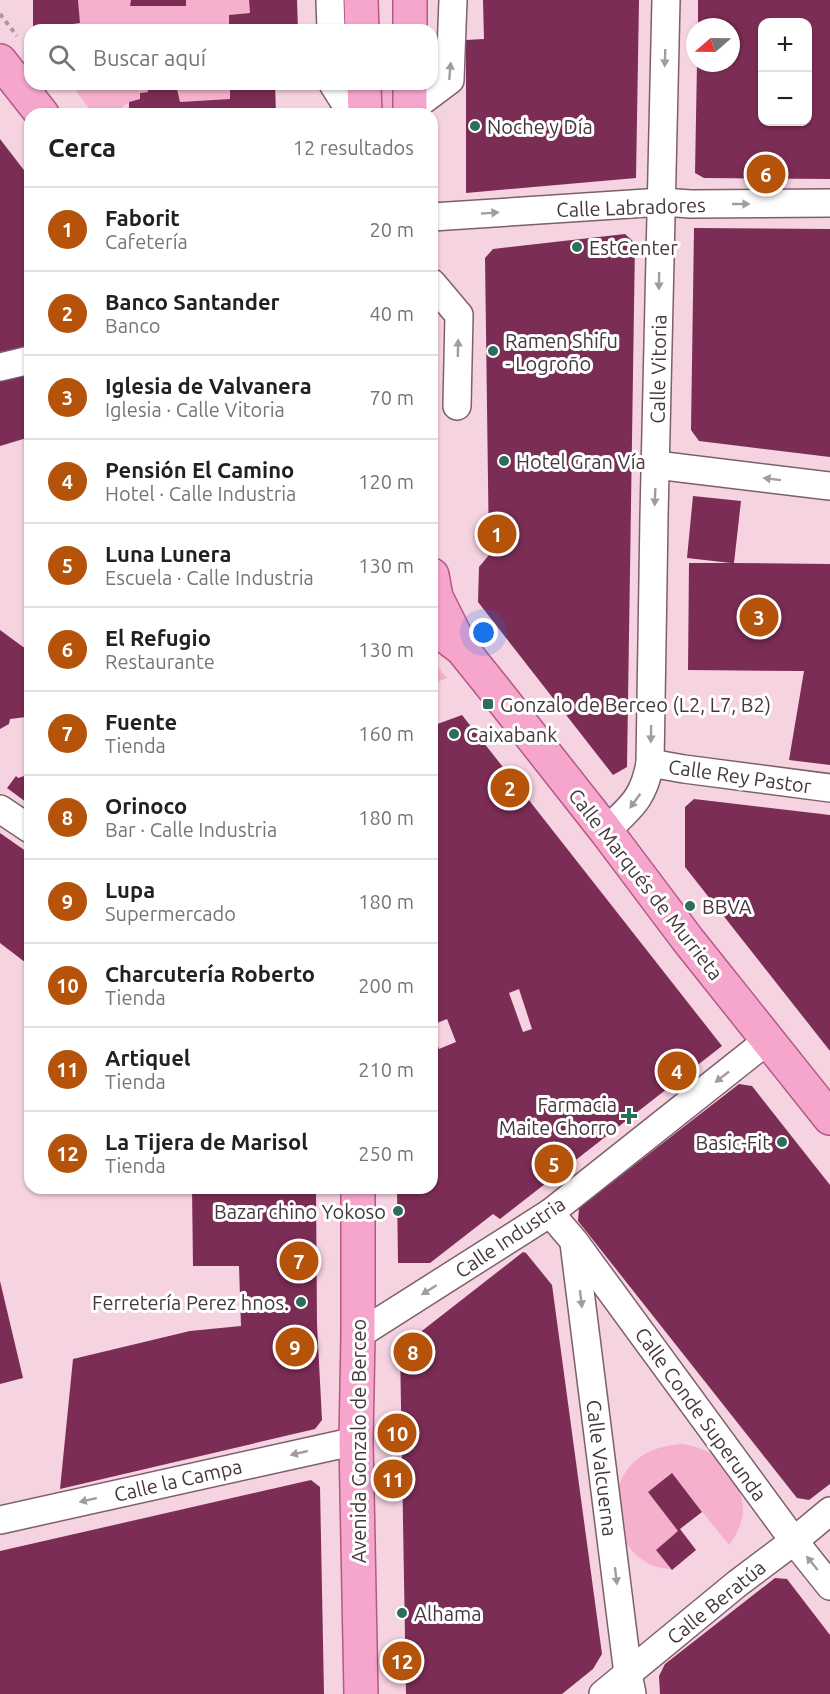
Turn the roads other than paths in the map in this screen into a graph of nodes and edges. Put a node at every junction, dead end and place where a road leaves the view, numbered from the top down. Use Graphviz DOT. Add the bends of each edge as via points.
graph roads {
  1 [pos="330,0"];
  2 [pos="361,0"];
  3 [pos="410,0"];
  4 [pos="453,0"];
  5 [pos="666,0"];
  6 [pos="331,24"];
  7 [pos="362,24"];
  8 [pos="410,24"];
  9 [pos="0,61"];
  10 [pos="438,87"];
  11 [pos="337,90"];
  12 [pos="364,90"];
  13 [pos="433,90"];
  14 [pos="410,103"];
  15 [pos="37,108"];
  16 [pos="348,108"];
  17 [pos="365,108"];
  18 [pos="662,202"];
  19 [pos="830,203"];
  20 [pos="438,217"];
  21 [pos="438,290"];
  22 [pos="24,361"];
  23 [pos="0,367"];
  24 [pos="457,406"];
  25 [pos="656,465"];
  26 [pos="830,486"];
  27 [pos="438,606"];
  28 [pos="438,635"];
  29 [pos="447,648"];
  30 [pos="651,763"];
  31 [pos="830,788"];
  32 [pos="0,809"];
  33 [pos="24,825"];
  34 [pos="606,831"];
  35 [pos="768,1040"];
  36 [pos="830,1118"];
  37 [pos="358,1194"];
  38 [pos="550,1213"];
  39 [pos="574,1241"];
  40 [pos="358,1335"];
  41 [pos="356,1441"];
  42 [pos="830,1510"];
  43 [pos="0,1520"];
  44 [pos="794,1541"];
  45 [pos="830,1586"];
  46 [pos="630,1684"];
  47 [pos="361,1694"];
  48 [pos="603,1694"];
  1 -- 6 [label="street"];
  2 -- 7 [label="main road"];
  3 -- 8 [label="main road"];
  10 -- 4 [label="street, one-way" via="450,80"];
  5 -- 18 [label="street, Calle Vitoria, one-way"];
  9 -- 15 [label="main road"];
  11 -- 16 [label="street"];
  12 -- 17 [label="main road"];
  14 -- 13 [label="street, one-way"];
  18 -- 19 [label="street, Calle Labradores, one-way"];
  20 -- 18 [label="street, Calle Labradores, one-way"];
  18 -- 25 [label="street, Calle Vitoria, one-way"];
  24 -- 21 [label="street, one-way" via="459,315"];
  22 -- 23 [label="street"];
  26 -- 25 [label="street, one-way"];
  25 -- 30 [label="street, Calle Vitoria, one-way"];
  27 -- 29 [label="main road, Calle Marqués de Murrieta"];
  28 -- 29 [label="main road, Calle Marqués de Murrieta"];
  29 -- 34 [label="main road, Calle Marqués de Murrieta"];
  30 -- 31 [label="street, Calle Rey Pastor"];
  30 -- 34 [label="street, Calle Vitoria, one-way" via="635,803"];
  32 -- 33 [label="street"];
  34 -- 35 [label="main road, Calle Marqués de Murrieta"];
  35 -- 36 [label="main road, Calle Marqués de Murrieta"];
  35 -- 38 [label="street, Calle Industria, one-way"];
  37 -- 40 [label="main road, Avenida Gonzalo de Berceo"];
  38 -- 39 [label="street, Calle Conde Superunda"];
  38 -- 40 [label="street, Calle Industria, one-way"];
  39 -- 44 [label="street, Calle Conde Superunda"];
  39 -- 46 [label="street, Calle Valcuerna, one-way"];
  40 -- 41 [label="main road, Avenida Gonzalo de Berceo"];
  41 -- 43 [label="street, Calle la Campa, one-way"];
  41 -- 47 [label="main road, Avenida Gonzalo de Berceo"];
  42 -- 44 [label="street, Calle Beratúa"];
  45 -- 44 [label="street, Calle Conde Superunda, one-way"];
  44 -- 46 [label="street, Calle Beratúa" via="738,1583"];
  46 -- 48 [label="street, Calle Beratúa"];
}
